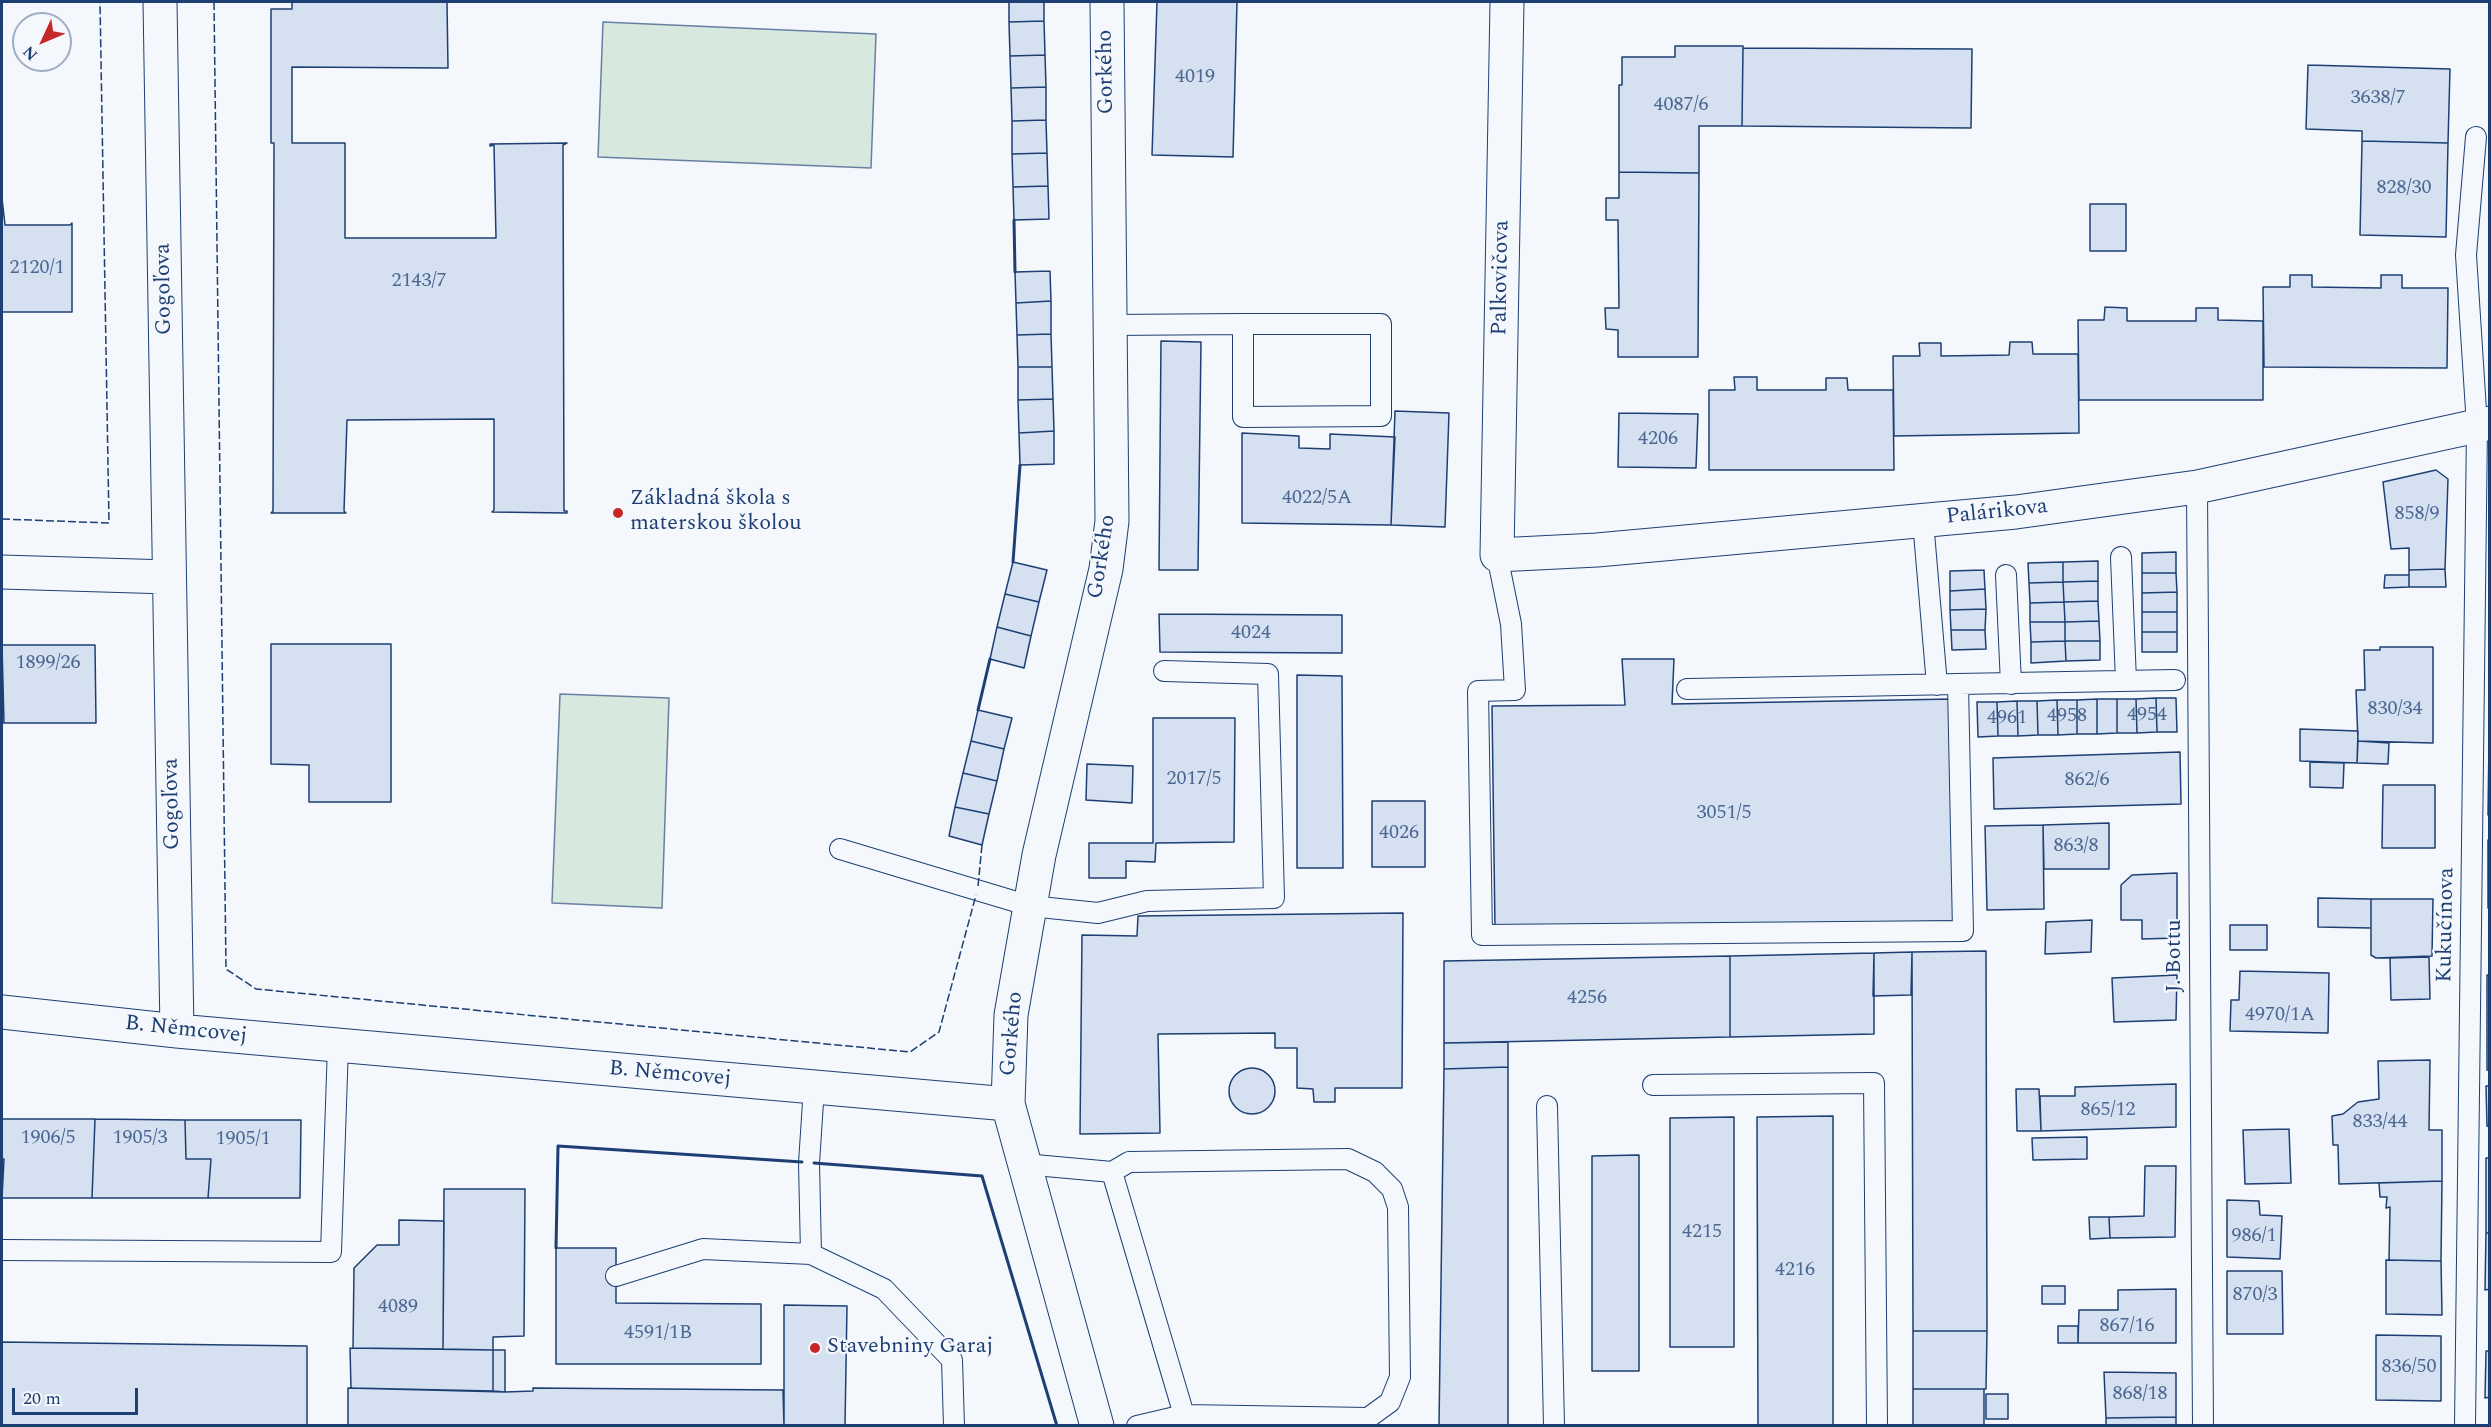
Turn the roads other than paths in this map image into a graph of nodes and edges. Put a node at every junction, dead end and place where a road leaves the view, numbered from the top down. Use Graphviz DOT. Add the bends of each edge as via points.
graph roads {
  1 [pos="160,2"];
  2 [pos="1107,2"];
  3 [pos="1506,2"];
  4 [pos="2476,136"];
  5 [pos="1243,324"];
  6 [pos="1110,325"];
  7 [pos="2483,425"];
  8 [pos="2198,487"];
  9 [pos="1923,521"];
  10 [pos="1497,555"];
  11 [pos="2121,557"];
  12 [pos="2,572"];
  13 [pos="2006,575"];
  14 [pos="169,577"];
  15 [pos="1164,671"];
  16 [pos="2175,680"];
  17 [pos="2126,681"];
  18 [pos="1958,684"];
  19 [pos="2011,684"];
  20 [pos="1937,685"];
  21 [pos="1687,689"];
  22 [pos="840,849"];
  23 [pos="1030,906"];
  24 [pos="2,1012"];
  25 [pos="177,1031"];
  26 [pos="338,1046"];
  27 [pos="1653,1085"];
  28 [pos="814,1088"];
  29 [pos="1008,1104"];
  30 [pos="1547,1106"];
  31 [pos="1024,1164"];
  32 [pos="1113,1173"];
  33 [pos="2,1250"];
  34 [pos="811,1254"];
  35 [pos="616,1276"];
  36 [pos="1184,1415"];
  37 [pos="954,1425"];
  38 [pos="1097,1425"];
  39 [pos="1137,1425"];
  40 [pos="1554,1425"];
  41 [pos="1877,1425"];
  42 [pos="2203,1425"];
  43 [pos="2465,1425"];
  1 -- 14 [label="street, Gogoľova"];
  2 -- 6 [label="street, Gorkého"];
  3 -- 10 [label="street, Palkovičova"];
  4 -- 7 [label="lane, Kukučínova" via="2466,255"];
  5 -- 5 [label="lane" via="1381,324 1381,416 1243,417"];
  5 -- 6 [label="lane"];
  6 -- 23 [label="street, Gorkého" via="1112,521 1106,569"];
  7 -- 8 [label="street, Palárikova"];
  7 -- 43 [label="lane, Kukučínova"];
  8 -- 9 [label="street, Palárikova"];
  8 -- 42 [label="lane, J. Bottu"];
  9 -- 10 [label="street, Palárikova"];
  9 -- 20 [label="lane"];
  10 -- 18 [label="lane" via="1511,624 1515,690 1478,691 1482,935 1963,931"];
  11 -- 17 [label="lane"];
  12 -- 14 [label="street"];
  13 -- 19 [label="lane"];
  14 -- 25 [label="street, Gogoľova"];
  15 -- 23 [label="lane" via="1268,674 1274,898 1146,901 1098,913"];
  16 -- 17 [label="lane"];
  17 -- 19 [label="lane"];
  18 -- 19 [label="lane"];
  18 -- 20 [label="lane"];
  20 -- 21 [label="lane"];
  22 -- 23 [label="lane"];
  23 -- 29 [label="street, Gorkého" via="1011,1015"];
  24 -- 25 [label="street, B. Němcovej"];
  25 -- 26 [label="street, B. Němcovej"];
  26 -- 28 [label="street, B. Němcovej"];
  26 -- 33 [label="lane" via="331,1252"];
  27 -- 41 [label="lane" via="1874,1083"];
  28 -- 29 [label="street, B. Němcovej"];
  28 -- 34 [label="lane" via="809,1163"];
  29 -- 31 [label="street"];
  30 -- 40 [label="lane"];
  31 -- 32 [label="lane"];
  31 -- 38 [label="street"];
  32 -- 36 [label="lane"];
  32 -- 36 [label="lane" via="1129,1162 1348,1159 1375,1172 1392,1189 1398,1207 1400,1377 1390,1402 1368,1418"];
  34 -- 35 [label="lane" via="703,1250"];
  34 -- 37 [label="lane" via="884,1289 952,1360"];
  36 -- 39 [label="lane"];
}
